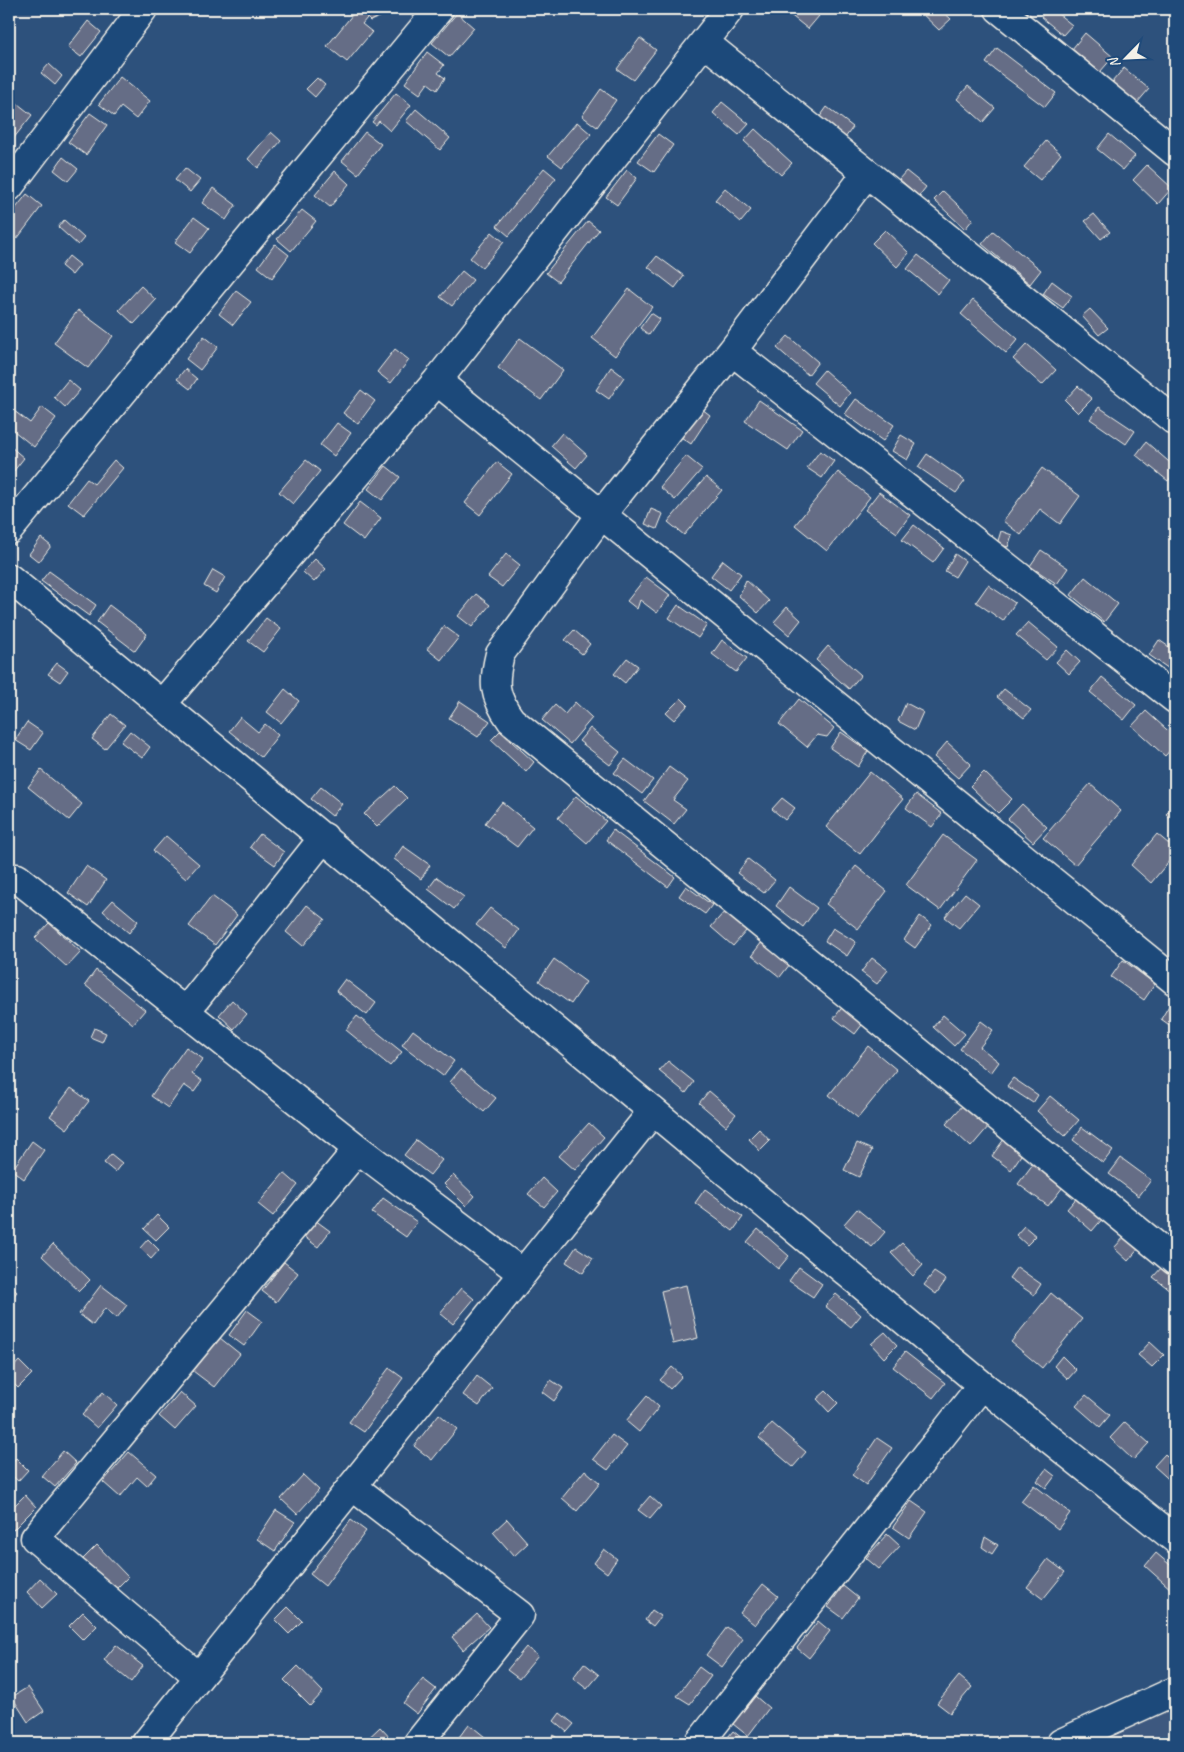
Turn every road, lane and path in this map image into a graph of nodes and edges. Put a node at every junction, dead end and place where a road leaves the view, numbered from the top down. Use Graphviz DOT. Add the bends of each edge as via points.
graph roads {
  1 [pos="143,9"];
  2 [pos="439,9"];
  3 [pos="730,9"];
  4 [pos="999,9"];
  5 [pos="704,42"];
  6 [pos="1175,152"];
  7 [pos="867,173"];
  8 [pos="9,187"];
  9 [pos="732,351"];
  10 [pos="437,381"];
  11 [pos="1175,421"];
  12 [pos="601,515"];
  13 [pos="9,530"];
  14 [pos="9,578"];
  15 [pos="1175,699"];
  16 [pos="162,704"];
  17 [pos="324,837"];
  18 [pos="17,878"];
  19 [pos="1175,981"];
  20 [pos="184,1012"];
  21 [pos="653,1110"];
  22 [pos="358,1149"];
  23 [pos="1175,1261"];
  24 [pos="522,1273"];
  25 [pos="982,1385"];
  26 [pos="352,1486"];
  27 [pos="1175,1539"];
  28 [pos="199,1677"];
  29 [pos="1175,1691"];
  30 [pos="146,1743"];
  31 [pos="418,1743"];
  32 [pos="698,1743"];
  33 [pos="1060,1743"];
  1 -- 8 [label="street"];
  2 -- 13 [label="street"];
  3 -- 5 [label="street"];
  4 -- 6 [label="street"];
  5 -- 7 [label="street"];
  5 -- 10 [label="street"];
  7 -- 9 [label="street"];
  7 -- 11 [label="street"];
  9 -- 12 [label="street"];
  9 -- 15 [label="street"];
  10 -- 12 [label="street"];
  10 -- 16 [label="street"];
  12 -- 19 [label="street"];
  12 -- 23 [label="street" via="500,654 495,674 496,690 502,708 511,720"];
  14 -- 16 [label="street"];
  16 -- 17 [label="street"];
  17 -- 20 [label="street"];
  17 -- 21 [label="street"];
  18 -- 20 [label="street"];
  20 -- 22 [label="street"];
  21 -- 24 [label="street"];
  21 -- 25 [label="street"];
  22 -- 24 [label="street"];
  22 -- 28 [label="street" via="35,1538"];
  24 -- 26 [label="street"];
  25 -- 27 [label="street"];
  25 -- 32 [label="street"];
  26 -- 28 [label="street"];
  26 -- 31 [label="street" via="520,1615"];
  28 -- 30 [label="street"];
  29 -- 33 [label="street"];
}
